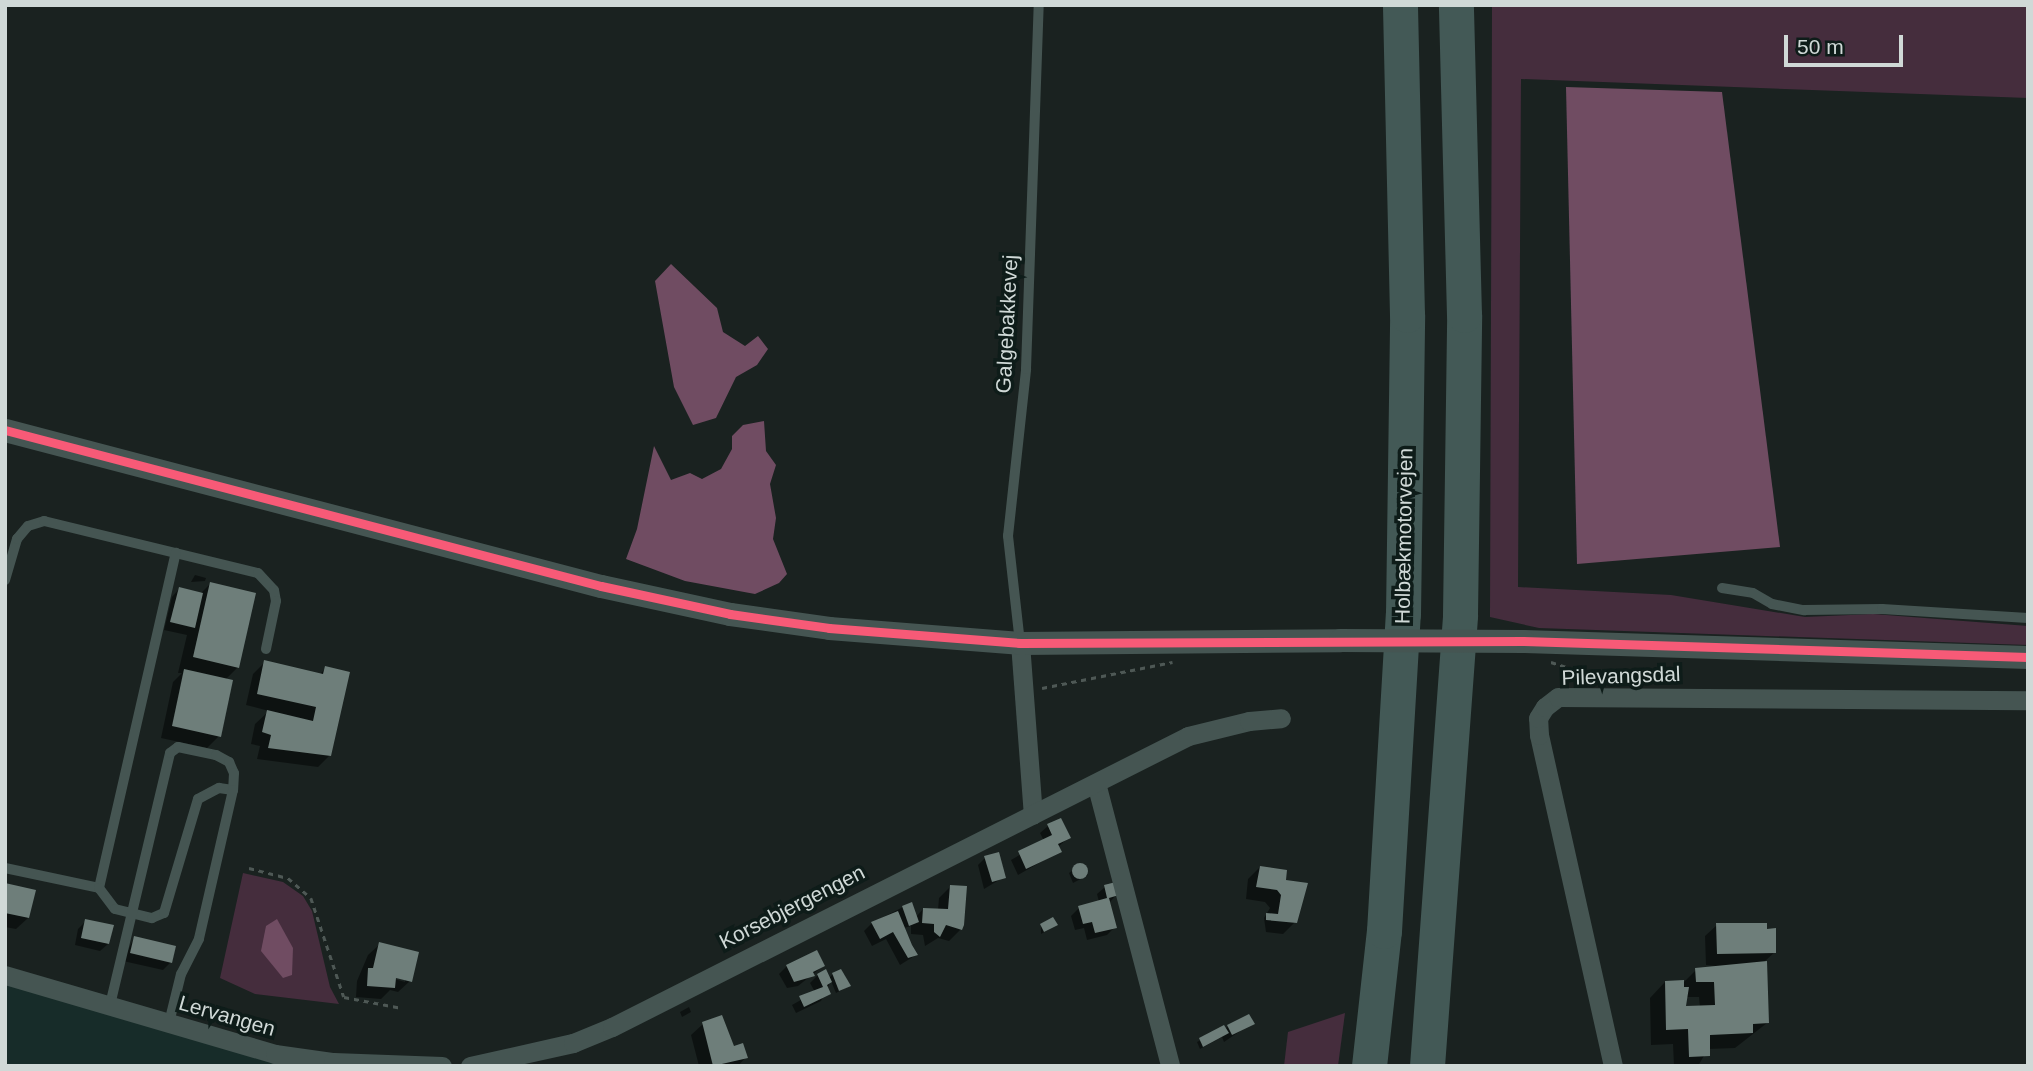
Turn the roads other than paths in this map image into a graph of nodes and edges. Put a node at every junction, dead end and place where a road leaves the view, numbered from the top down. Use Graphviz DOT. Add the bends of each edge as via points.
graph roads {
  1 [pos="1039,5"];
  2 [pos="1400,5"];
  3 [pos="1456,5"];
  4 [pos="5,430"];
  5 [pos="176,552"];
  6 [pos="5,580"];
  7 [pos="1722,589"];
  8 [pos="2028,618"];
  9 [pos="1020,643"];
  10 [pos="266,649"];
  11 [pos="2028,657"];
  12 [pos="2028,700"];
  13 [pos="1281,718"];
  14 [pos="1096,783"];
  15 [pos="233,790"];
  16 [pos="1033,816"];
  17 [pos="5,868"];
  18 [pos="99,888"];
  19 [pos="132,914"];
  20 [pos="5,975"];
  21 [pos="110,1005"];
  22 [pos="169,1023"];
  23 [pos="442,1066"];
  24 [pos="470,1066"];
  25 [pos="1170,1066"];
  26 [pos="1369,1066"];
  27 [pos="1426,1066"];
  28 [pos="1612,1066"];
  1 -- 9 [label="lane, Galgebakkevej" via="1026,369 1008,536"];
  2 -- 26 [label="highway, Holbækmotorvejen" via="1408,315 1403,614 1384,931"];
  3 -- 27 [label="highway" via="1464,315 1460,615"];
  4 -- 9 [label="street" via="614,589 829,628"];
  5 -- 6 [label="lane" via="35,522 13,545"];
  5 -- 10 [label="lane" via="258,573 268,580 276,601"];
  5 -- 18 [label="lane"];
  7 -- 8 [label="lane" via="1753,593 1772,604 1804,610 1882,609"];
  9 -- 11 [label="street, bridge" via="1523,640"];
  9 -- 16 [label="street"];
  12 -- 28 [label="street, Pilevangsdal" via="1558,697 1545,706 1538,718 1539,735"];
  13 -- 14 [label="street, Korsebjergengen" via="1188,736"];
  14 -- 16 [label="street, Korsebjergengen"];
  14 -- 25 [label="street"];
  15 -- 19 [label="lane" via="219,788 198,799 164,913 152,918"];
  15 -- 19 [label="lane" via="229,762 178,747 170,753"];
  15 -- 22 [label="lane" via="199,939 181,974"];
  16 -- 24 [label="street, Korsebjergengen" via="573,1044"];
  17 -- 18 [label="lane"];
  18 -- 19 [label="lane" via="115,909"];
  19 -- 21 [label="lane"];
  20 -- 21 [label="street, Lervangen"];
  21 -- 22 [label="street, Lervangen"];
  22 -- 23 [label="street, Lervangen" via="275,1054 333,1062"];
}
